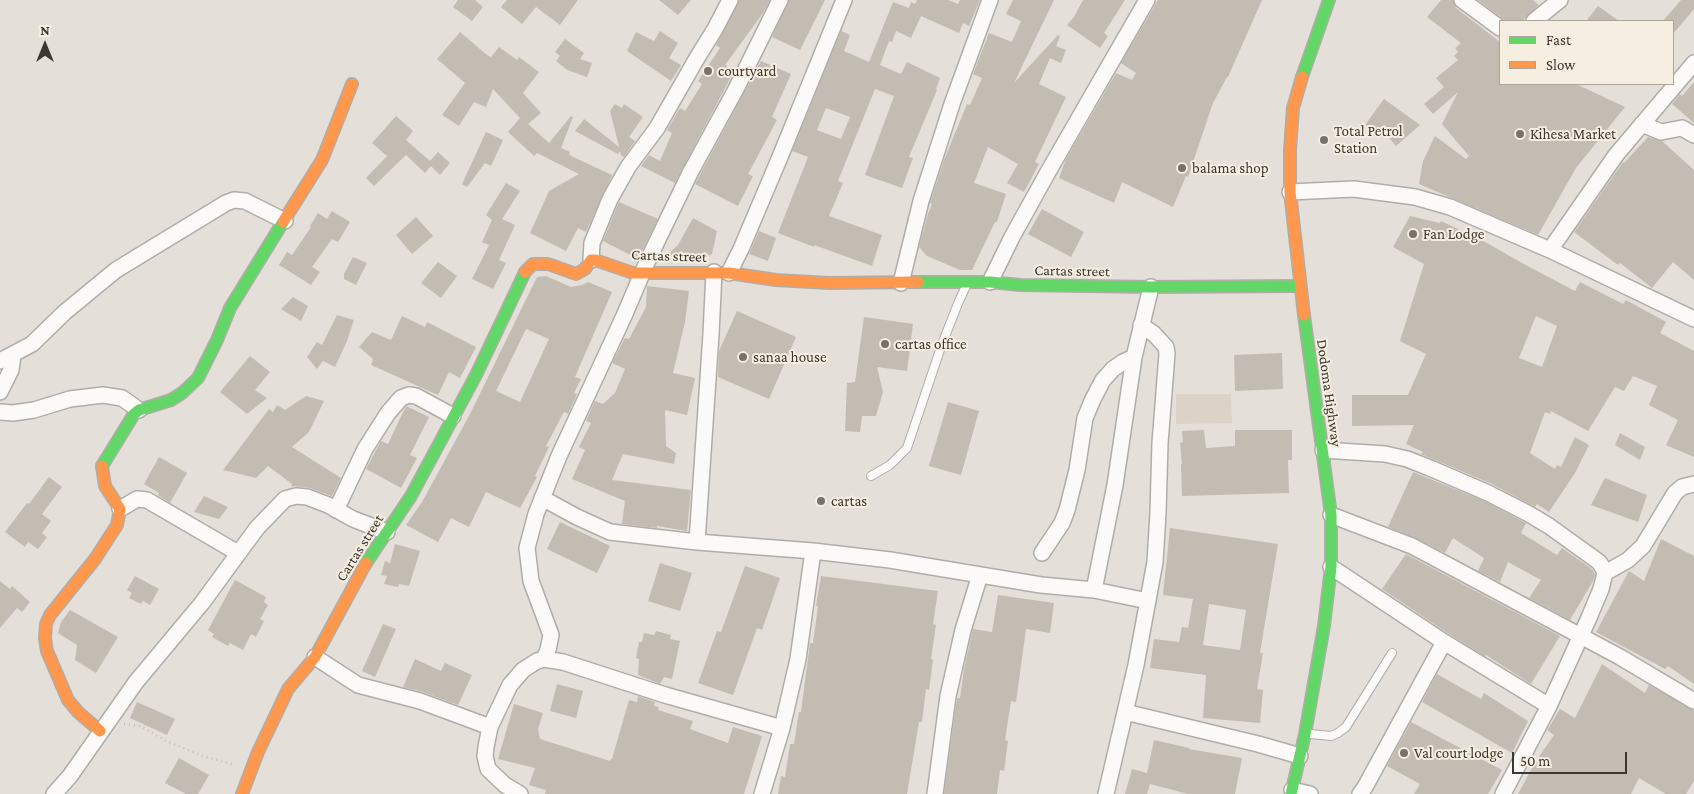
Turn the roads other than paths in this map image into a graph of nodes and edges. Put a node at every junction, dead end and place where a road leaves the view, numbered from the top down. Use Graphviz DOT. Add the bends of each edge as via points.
graph roads {
  1 [pos="730,0"];
  2 [pos="780,0"];
  3 [pos="844,0"];
  4 [pos="990,0"];
  5 [pos="1147,0"];
  6 [pos="1329,0"];
  7 [pos="1462,0"];
  8 [pos="1560,0"];
  9 [pos="1535,20"];
  10 [pos="1499,27"];
  11 [pos="1694,63"];
  12 [pos="352,84"];
  13 [pos="1642,124"];
  14 [pos="1694,135"];
  15 [pos="1290,192"];
  16 [pos="285,221"];
  17 [pos="1550,250"];
  18 [pos="591,260"];
  19 [pos="644,272"];
  20 [pos="721,272"];
  21 [pos="968,282"];
  22 [pos="990,282"];
  23 [pos="901,283"];
  24 [pos="1300,286"];
  25 [pos="1151,288"];
  26 [pos="1694,319"];
  27 [pos="1141,324"];
  28 [pos="1134,357"];
  29 [pos="6,358"];
  30 [pos="0,392"];
  31 [pos="139,410"];
  32 [pos="0,412"];
  33 [pos="454,416"];
  34 [pos="1322,450"];
  35 [pos="871,476"];
  36 [pos="1694,484"];
  37 [pos="542,498"];
  38 [pos="120,509"];
  39 [pos="336,510"];
  40 [pos="1331,515"];
  41 [pos="387,532"];
  42 [pos="697,542"];
  43 [pos="813,551"];
  44 [pos="238,553"];
  45 [pos="1042,553"];
  46 [pos="1331,567"];
  47 [pos="1604,573"];
  48 [pos="980,575"];
  49 [pos="1094,590"];
  50 [pos="1148,601"];
  51 [pos="1581,636"];
  52 [pos="1444,642"];
  53 [pos="1392,653"];
  54 [pos="315,656"];
  55 [pos="544,659"];
  56 [pos="1694,701"];
  57 [pos="1549,706"];
  58 [pos="1125,712"];
  59 [pos="104,727"];
  60 [pos="490,727"];
  61 [pos="782,728"];
  62 [pos="1305,734"];
  63 [pos="1300,756"];
  64 [pos="1291,792"];
  65 [pos="54,794"];
  66 [pos="242,794"];
  67 [pos="520,794"];
  68 [pos="762,794"];
  69 [pos="936,794"];
  70 [pos="1106,794"];
  71 [pos="1310,794"];
  72 [pos="1360,794"];
  73 [pos="1503,794"];
  1 -- 18 [label="street" via="657,128 628,167 610,199 592,243"];
  2 -- 19 [label="street" via="690,173"];
  3 -- 20 [label="street" via="741,249"];
  4 -- 23 [label="street" via="921,201"];
  5 -- 22 [label="street" via="1048,172"];
  6 -- 15 [label="main road, Dodoma Highway" via="1293,108"];
  7 -- 10 [label="street"];
  8 -- 9 [label="street"];
  11 -- 13 [label="street"];
  12 -- 16 [label="main road" via="322,160"];
  13 -- 14 [label="street" via="1661,132 1682,128"];
  13 -- 17 [label="street" via="1616,155"];
  15 -- 17 [label="street" via="1354,189 1415,197 1450,207"];
  15 -- 24 [label="main road, Dodoma Highway"];
  16 -- 29 [label="street" via="245,201 226,203 116,270 32,344"];
  16 -- 31 [label="main road" via="230,308 198,378 171,400"];
  17 -- 26 [label="street"];
  18 -- 19 [label="main road, Cartas street" via="628,272"];
  18 -- 33 [label="main road, Cartas street" via="585,270 576,274 548,264 530,265"];
  19 -- 20 [label="main road, Cartas street"];
  19 -- 37 [label="street"];
  20 -- 23 [label="main road, Cartas street" via="776,280"];
  20 -- 42 [label="street" via="711,334"];
  21 -- 22 [label="main road, Cartas street"];
  21 -- 23 [label="main road, Cartas street"];
  21 -- 35 [label="lane" via="942,344 907,448 890,465"];
  22 -- 25 [label="main road, Cartas street"];
  24 -- 25 [label="main road, Cartas street"];
  24 -- 34 [label="main road, Dodoma Highway"];
  25 -- 27 [label="street"];
  27 -- 28 [label="street"];
  27 -- 50 [label="street" via="1166,347 1167,354 1155,562"];
  28 -- 45 [label="street" via="1113,369 1093,399 1085,418 1067,510 1054,538"];
  28 -- 49 [label="street" via="1115,485"];
  29 -- 30 [label="street" via="11,370"];
  31 -- 32 [label="street" via="122,398 103,395 70,399 29,411"];
  31 -- 38 [label="main road" via="130,419 102,467 105,486"];
  33 -- 39 [label="street" via="416,396 401,398 365,449"];
  33 -- 41 [label="main road, Cartas street" via="411,496"];
  34 -- 40 [label="main road, Dodoma Highway"];
  34 -- 47 [label="street" via="1407,458 1456,479 1549,526 1599,562"];
  36 -- 47 [label="street" via="1675,493 1643,546 1628,560"];
  37 -- 42 [label="street" via="610,532"];
  37 -- 55 [label="street" via="527,548 531,581 552,635"];
  38 -- 44 [label="street" via="137,499 147,500"];
  38 -- 59 [label="main road" via="120,517 105,545 46,624 47,651 62,690 78,712"];
  39 -- 41 [label="street"];
  39 -- 44 [label="street" via="307,497 288,497"];
  40 -- 46 [label="main road, Dodoma Highway"];
  40 -- 51 [label="street" via="1412,546"];
  41 -- 54 [label="main road, Cartas street"];
  42 -- 43 [label="street"];
  43 -- 48 [label="street"];
  43 -- 61 [label="street" via="798,659"];
  44 -- 59 [label="street"];
  46 -- 52 [label="street"];
  46 -- 62 [label="main road, Dodoma Highway"];
  47 -- 51 [label="street" via="1601,589"];
  48 -- 49 [label="street"];
  48 -- 69 [label="street" via="948,696"];
  49 -- 50 [label="street"];
  50 -- 58 [label="street"];
  51 -- 56 [label="street"];
  51 -- 57 [label="street"];
  52 -- 57 [label="street"];
  52 -- 72 [label="street"];
  53 -- 62 [label="lane" via="1346,727 1331,736"];
  54 -- 60 [label="street" via="358,685 420,701"];
  54 -- 66 [label="main road, Cartas street" via="288,689"];
  55 -- 60 [label="street" via="523,670 510,685"];
  55 -- 61 [label="street"];
  57 -- 73 [label="street"];
  58 -- 63 [label="street"];
  58 -- 70 [label="street"];
  59 -- 65 [label="street"];
  60 -- 67 [label="street" via="485,756 488,769"];
  61 -- 68 [label="street"];
  62 -- 63 [label="main road, Dodoma Highway"];
  63 -- 64 [label="main road, Dodoma Highway"];
  64 -- 71 [label="street"];
}
